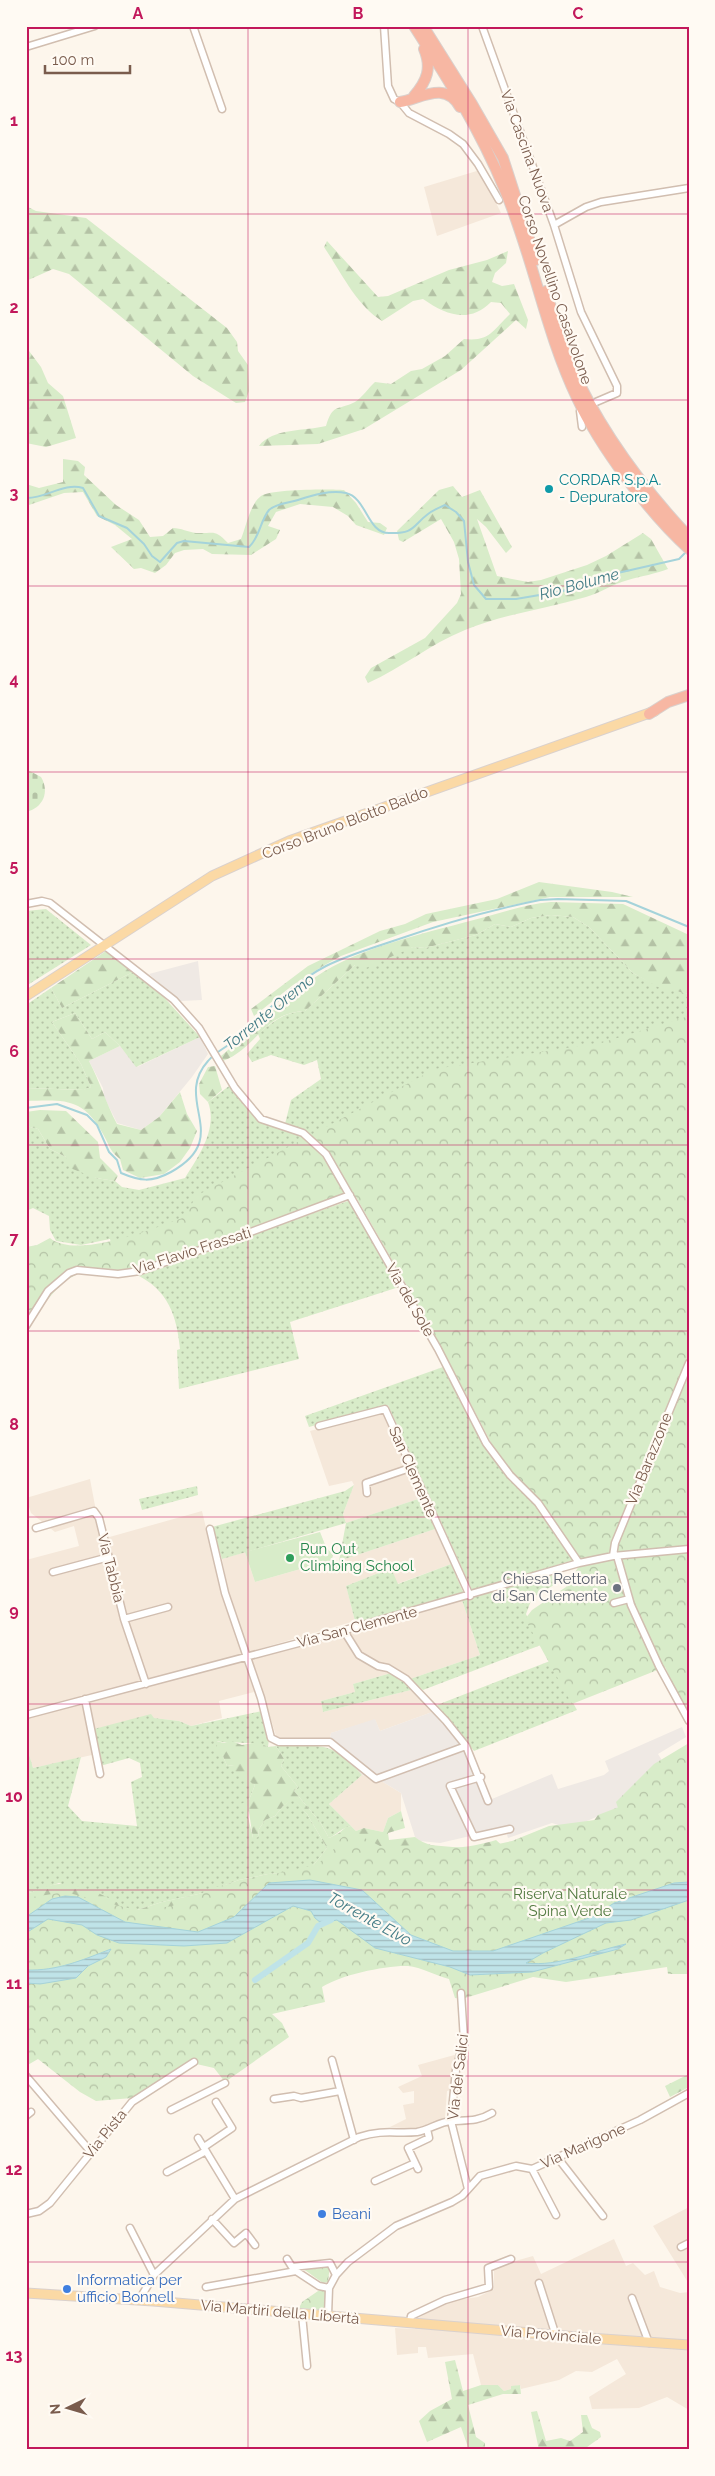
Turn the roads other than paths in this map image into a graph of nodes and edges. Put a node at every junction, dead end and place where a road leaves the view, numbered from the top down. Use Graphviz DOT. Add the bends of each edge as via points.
graph roads {
  1 [pos="95,26"];
  2 [pos="193,26"];
  3 [pos="384,26"];
  4 [pos="411,26"];
  5 [pos="414,26"];
  6 [pos="423,26"];
  7 [pos="429,26"];
  8 [pos="482,26"];
  9 [pos="26,47"];
  10 [pos="414,96"];
  11 [pos="400,102"];
  12 [pos="472,104"];
  13 [pos="222,109"];
  14 [pos="502,182"];
  15 [pos="689,188"];
  16 [pos="499,200"];
  17 [pos="554,225"];
  18 [pos="596,402"];
  19 [pos="580,411"];
  20 [pos="582,427"];
  21 [pos="687,542"];
  22 [pos="689,694"];
  23 [pos="689,700"];
  24 [pos="649,714"];
  25 [pos="26,904"];
  26 [pos="104,945"];
  27 [pos="26,996"];
  28 [pos="350,1195"];
  29 [pos="26,1326"];
  30 [pos="689,1363"];
  31 [pos="319,1426"];
  32 [pos="410,1468"];
  33 [pos="367,1493"];
  34 [pos="36,1528"];
  35 [pos="210,1529"];
  36 [pos="689,1549"];
  37 [pos="615,1556"];
  38 [pos="109,1557"];
  39 [pos="579,1563"];
  40 [pos="52,1572"];
  41 [pos="470,1596"];
  42 [pos="629,1600"];
  43 [pos="614,1603"];
  44 [pos="168,1607"];
  45 [pos="124,1619"];
  46 [pos="344,1631"];
  47 [pos="247,1656"];
  48 [pos="146,1684"];
  49 [pos="84,1699"];
  50 [pos="26,1715"];
  51 [pos="689,1721"];
  52 [pos="466,1746"];
  53 [pos="100,1774"];
  54 [pos="481,1777"];
  55 [pos="488,1801"];
  56 [pos="510,1829"];
  57 [pos="461,1994"];
  58 [pos="332,2060"];
  59 [pos="194,2062"];
  60 [pos="26,2076"];
  61 [pos="225,2083"];
  62 [pos="340,2091"];
  63 [pos="689,2093"];
  64 [pos="274,2099"];
  65 [pos="216,2102"];
  66 [pos="171,2110"];
  67 [pos="492,2113"];
  68 [pos="451,2121"];
  69 [pos="427,2129"];
  70 [pos="198,2138"];
  71 [pos="354,2140"];
  72 [pos="205,2149"];
  73 [pos="91,2152"];
  74 [pos="557,2157"];
  75 [pos="532,2169"];
  76 [pos="167,2172"];
  77 [pos="375,2181"];
  78 [pos="468,2189"];
  79 [pos="236,2199"];
  80 [pos="26,2214"];
  81 [pos="556,2214"];
  82 [pos="603,2216"];
  83 [pos="212,2219"];
  84 [pos="130,2228"];
  85 [pos="689,2243"];
  86 [pos="255,2245"];
  87 [pos="681,2248"];
  88 [pos="287,2259"];
  89 [pos="511,2259"];
  90 [pos="336,2274"];
  91 [pos="154,2275"];
  92 [pos="539,2284"];
  93 [pos="206,2287"];
  94 [pos="330,2288"];
  95 [pos="26,2293"];
  96 [pos="632,2298"];
  97 [pos="139,2300"];
  98 [pos="302,2315"];
  99 [pos="328,2315"];
  100 [pos="412,2322"];
  101 [pos="556,2336"];
  102 [pos="649,2343"];
  103 [pos="689,2345"];
  104 [pos="307,2366"];
  1 -- 9 [label="street"];
  2 -- 13 [label="street"];
  3 -- 11 [label="street" via="388,86"];
  4 -- 10 [label="highway" via="428,59 425,81"];
  5 -- 14 [label="highway, Corso Novellino Casalvolone" via="456,90"];
  6 -- 12 [label="highway, Corso Novellino Casalvolone"];
  7 -- 12 [label="highway"];
  8 -- 17 [label="street, Via Cascina Nuova"];
  10 -- 11 [label="highway"];
  10 -- 14 [label="highway" via="439,93 458,103"];
  11 -- 16 [label="street" via="412,116 463,144"];
  12 -- 21 [label="highway, Corso Novellino Casalvolone" via="502,158 570,362 596,416 616,449"];
  14 -- 21 [label="highway, Corso Novellino Casalvolone" via="577,398 612,458"];
  15 -- 17 [label="street" via="601,202"];
  17 -- 18 [label="street, Via Cascina Nuova" via="582,312 617,386 613,397"];
  19 -- 20 [label="street"];
  22 -- 24 [label="highway"];
  23 -- 24 [label="main road, Corso Bruno Blotto Baldo"];
  24 -- 26 [label="main road, Corso Bruno Blotto Baldo" via="289,841 212,876"];
  25 -- 26 [label="street, Via del Sole" via="50,903"];
  26 -- 27 [label="main road, Corso Bruno Blotto Baldo"];
  26 -- 28 [label="street, Via del Sole" via="174,1000 199,1028 235,1088 261,1119 302,1133 326,1154"];
  28 -- 29 [label="street, Via Flavio Frassati" via="140,1271 118,1274 77,1270 69,1273 48,1291"];
  28 -- 39 [label="street, Via del Sole" via="438,1349 486,1443 543,1509"];
  30 -- 37 [label="street, Via Barazzone" via="615,1542"];
  31 -- 32 [label="street, San Clemente" via="385,1410"];
  32 -- 33 [label="street" via="366,1482"];
  32 -- 41 [label="street, San Clemente"];
  34 -- 38 [label="street, Via Tabbia" via="94,1511"];
  35 -- 47 [label="street" via="225,1593"];
  36 -- 37 [label="street, Via San Clemente"];
  37 -- 39 [label="street, Via San Clemente"];
  37 -- 42 [label="street"];
  38 -- 40 [label="street"];
  38 -- 45 [label="street, Via Tabbia"];
  39 -- 41 [label="street, Via San Clemente"];
  41 -- 46 [label="street, Via San Clemente"];
  42 -- 43 [label="street"];
  42 -- 51 [label="street"];
  44 -- 45 [label="street"];
  45 -- 48 [label="street, Via Tabbia"];
  46 -- 47 [label="street, Via San Clemente"];
  46 -- 52 [label="street" via="359,1655 406,1679"];
  47 -- 48 [label="street, Via San Clemente"];
  47 -- 52 [label="street" via="274,1740 330,1742 376,1779"];
  48 -- 49 [label="street, Via San Clemente"];
  49 -- 50 [label="street, Via San Clemente"];
  49 -- 53 [label="street"];
  52 -- 54 [label="street"];
  54 -- 55 [label="street"];
  54 -- 56 [label="street" via="450,1786 474,1837"];
  57 -- 68 [label="street, Via dei Salici" via="464,2040 456,2070"];
  58 -- 62 [label="street"];
  59 -- 73 [label="street, Via Pista" via="132,2102"];
  60 -- 73 [label="street"];
  61 -- 66 [label="street"];
  62 -- 64 [label="street"];
  62 -- 71 [label="street"];
  63 -- 74 [label="street, Via Marigone" via="640,2120"];
  65 -- 72 [label="street" via="232,2128"];
  67 -- 68 [label="street" via="474,2120"];
  68 -- 69 [label="street"];
  68 -- 78 [label="street, Via dei Salici"];
  69 -- 71 [label="street" via="418,2132 377,2131"];
  69 -- 77 [label="street" via="429,2138 408,2148 416,2166"];
  70 -- 72 [label="street"];
  71 -- 79 [label="street"];
  72 -- 76 [label="street"];
  72 -- 79 [label="street"];
  73 -- 80 [label="street, Via Pista" via="50,2203 39,2211"];
  74 -- 75 [label="street, Via Marigone"];
  74 -- 82 [label="street"];
  75 -- 78 [label="street, Via Marigone" via="516,2166 495,2171 480,2176"];
  75 -- 81 [label="street"];
  78 -- 90 [label="street, Via Marigone" via="452,2202 396,2226"];
  79 -- 83 [label="street"];
  83 -- 86 [label="street" via="234,2243 246,2233"];
  83 -- 91 [label="street"];
  84 -- 91 [label="street"];
  85 -- 87 [label="street"];
  88 -- 90 [label="street" via="292,2267 330,2263"];
  89 -- 100 [label="street" via="488,2268 489,2287 424,2308 411,2316"];
  90 -- 94 [label="street, Via Marigone"];
  91 -- 97 [label="street"];
  92 -- 101 [label="street"];
  93 -- 94 [label="street" via="296,2271 319,2286"];
  94 -- 99 [label="street, Via Marigone"];
  95 -- 97 [label="main road, Via Martiri della Libertà"];
  96 -- 102 [label="street"];
  97 -- 98 [label="main road, Via Martiri della Libertà"];
  98 -- 99 [label="main road, Via Martiri della Libertà"];
  98 -- 104 [label="street"];
  99 -- 100 [label="main road, Via Martiri della Libertà"];
  100 -- 101 [label="main road, Via Provinciale"];
  101 -- 102 [label="main road, Via Provinciale"];
  102 -- 103 [label="main road, Via Provinciale"];
}
